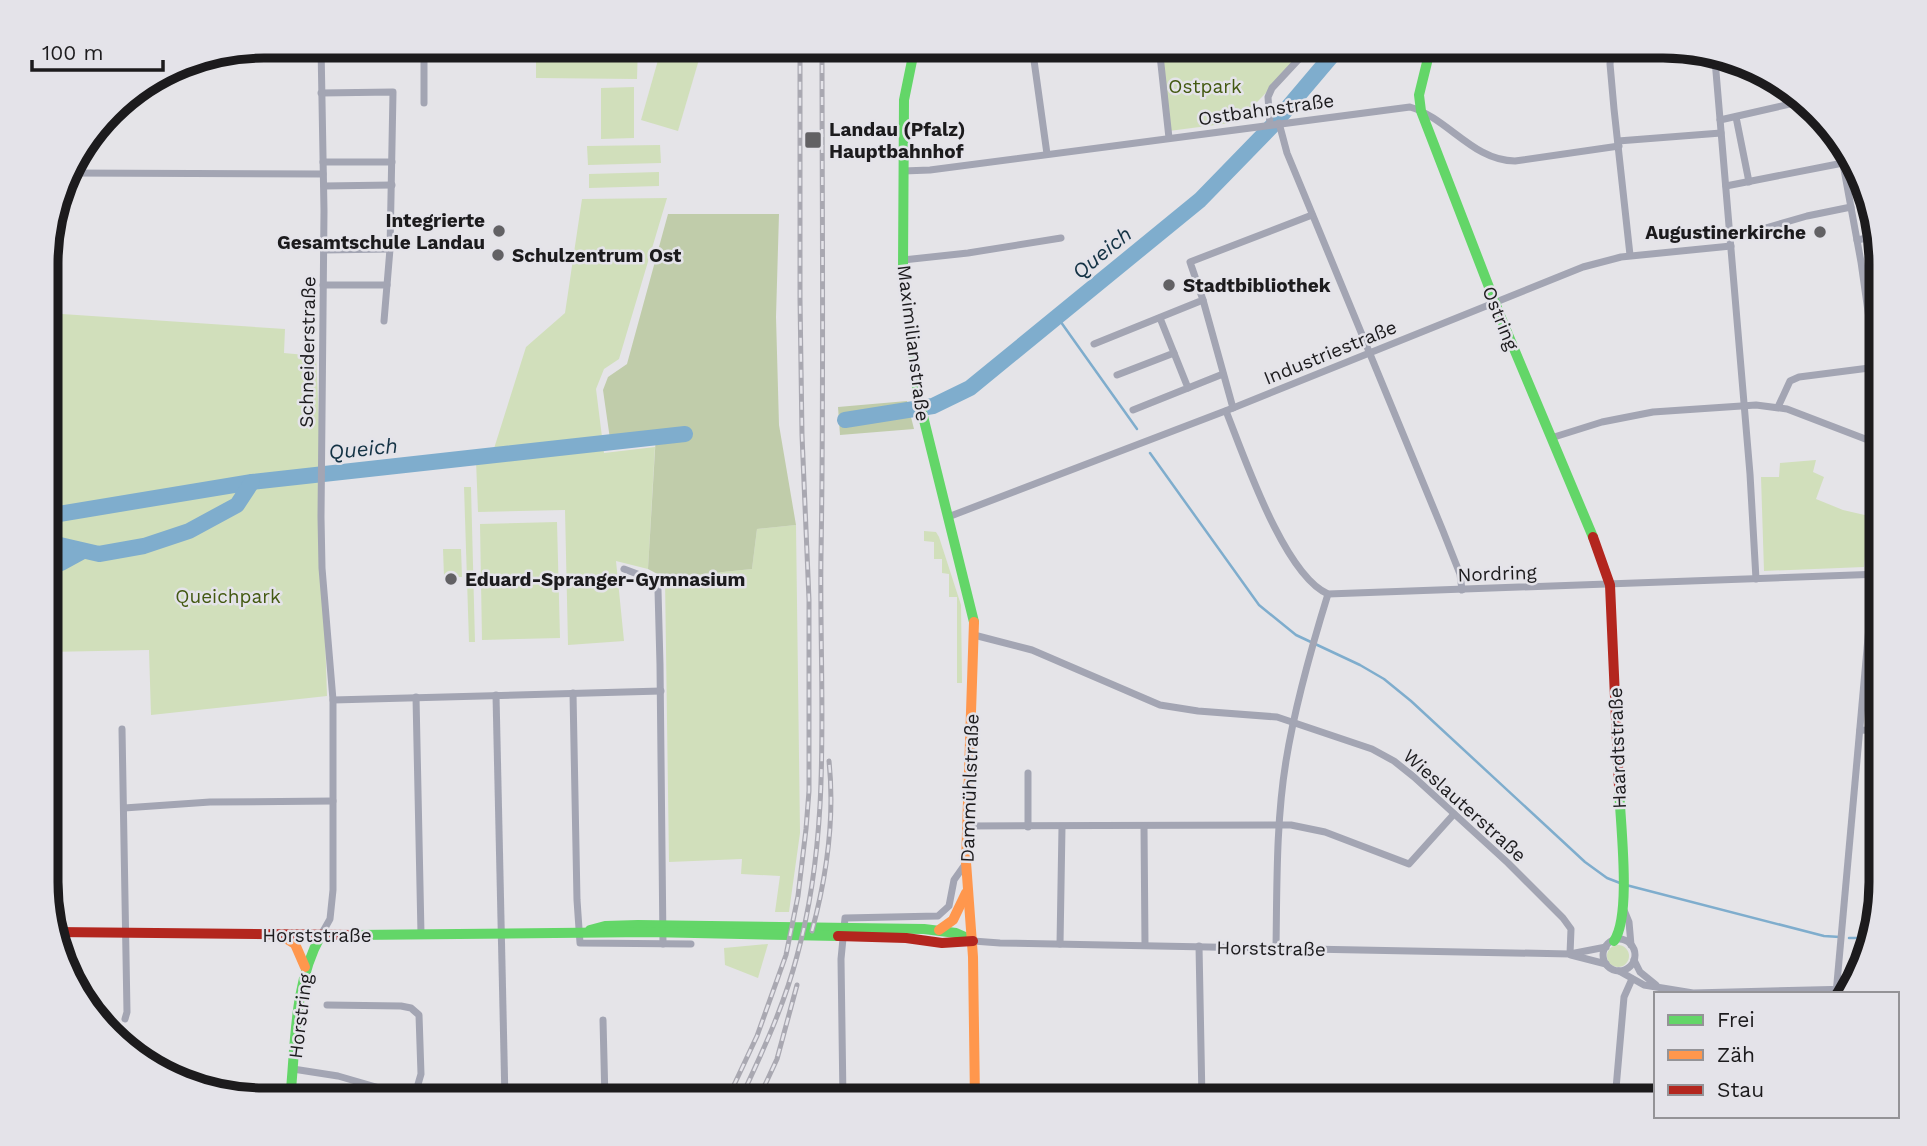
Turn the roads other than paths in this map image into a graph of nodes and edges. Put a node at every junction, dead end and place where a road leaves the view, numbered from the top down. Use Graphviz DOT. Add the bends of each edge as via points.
graph roads {
  1 [pos="321,58"];
  2 [pos="424,58"];
  3 [pos="913,58"];
  4 [pos="1034,58"];
  5 [pos="1160,58"];
  6 [pos="1300,58"];
  7 [pos="1428,58"];
  8 [pos="1611,58"];
  9 [pos="1716,65"];
  10 [pos="321,93"];
  11 [pos="424,103"];
  12 [pos="1793,103"];
  13 [pos="1421,111"];
  14 [pos="1736,117"];
  15 [pos="1720,120"];
  16 [pos="1275,124"];
  17 [pos="1721,132"];
  18 [pos="1169,138"];
  19 [pos="1619,143"];
  20 [pos="1047,154"];
  21 [pos="323,162"];
  22 [pos="392,162"];
  23 [pos="1843,163"];
  24 [pos="903,171"];
  25 [pos="79,173"];
  26 [pos="323,174"];
  27 [pos="1749,182"];
  28 [pos="392,185"];
  29 [pos="324,186"];
  30 [pos="1726,186"];
  31 [pos="1851,207"];
  32 [pos="1312,215"];
  33 [pos="1061,238"];
  34 [pos="1867,238"];
  35 [pos="1857,240"];
  36 [pos="1731,242"];
  37 [pos="390,249"];
  38 [pos="324,250"];
  39 [pos="1630,255"];
  40 [pos="903,260"];
  41 [pos="323,285"];
  42 [pos="387,285"];
  43 [pos="1203,300"];
  44 [pos="1495,303"];
  45 [pos="1869,311"];
  46 [pos="1160,318"];
  47 [pos="384,321"];
  48 [pos="1094,344"];
  49 [pos="1174,353"];
  50 [pos="1370,353"];
  51 [pos="1869,365"];
  52 [pos="1223,374"];
  53 [pos="1117,375"];
  54 [pos="1188,388"];
  55 [pos="1744,405"];
  56 [pos="1778,407"];
  57 [pos="1133,410"];
  58 [pos="1229,410"];
  59 [pos="1551,438"];
  60 [pos="1869,441"];
  61 [pos="948,517"];
  62 [pos="624,569"];
  63 [pos="1869,574"];
  64 [pos="1756,579"];
  65 [pos="1610,585"];
  66 [pos="1462,590"];
  67 [pos="1328,594"];
  68 [pos="974,635"];
  69 [pos="1869,647"];
  70 [pos="661,691"];
  71 [pos="573,693"];
  72 [pos="496,695"];
  73 [pos="416,697"];
  74 [pos="333,700"];
  75 [pos="1294,722"];
  76 [pos="122,729"];
  77 [pos="1860,730"];
  78 [pos="1869,730"];
  79 [pos="1028,773"];
  80 [pos="333,801"];
  81 [pos="124,808"];
  82 [pos="1454,814"];
  83 [pos="1280,824"];
  84 [pos="967,826"];
  85 [pos="1144,826"];
  86 [pos="1028,827"];
  87 [pos="1062,827"];
  88 [pos="966,862"];
  89 [pos="967,891"];
  90 [pos="1624,910"];
  91 [pos="938,930"];
  92 [pos="65,932"];
  93 [pos="125,932"];
  94 [pos="578,933"];
  95 [pos="906,933"];
  96 [pos="421,934"];
  97 [pos="503,934"];
  98 [pos="280,935"];
  99 [pos="321,935"];
  100 [pos="972,941"];
  101 [pos="663,944"];
  102 [pos="691,944"];
  103 [pos="1060,944"];
  104 [pos="1610,944"];
  105 [pos="1145,945"];
  106 [pos="1199,946"];
  107 [pos="1631,946"];
  108 [pos="1276,948"];
  109 [pos="1570,954"];
  110 [pos="1634,960"];
  111 [pos="1606,964"];
  112 [pos="306,967"];
  113 [pos="1619,971"];
  114 [pos="1632,979"];
  115 [pos="1659,987"];
  116 [pos="1694,992"];
  117 [pos="1836,992"];
  118 [pos="327,1005"];
  119 [pos="125,1019"];
  120 [pos="603,1020"];
  121 [pos="293,1069"];
  122 [pos="291,1088"];
  123 [pos="380,1088"];
  124 [pos="419,1088"];
  125 [pos="505,1088"];
  126 [pos="605,1088"];
  127 [pos="843,1088"];
  128 [pos="975,1088"];
  129 [pos="1202,1088"];
  130 [pos="1616,1088"];
  1 -- 10 [label="street, Schneiderstraße"];
  2 -- 11 [label="street"];
  3 -- 24 [label="street, Maximilianstraße" via="904,100"];
  4 -- 20 [label="street"];
  5 -- 18 [label="street"];
  6 -- 16 [label="street" via="1272,88 1268,105"];
  7 -- 13 [label="street, Ostring" via="1419,94"];
  8 -- 19 [label="street"];
  9 -- 15 [label="street"];
  10 -- 21 [label="street, Schneiderstraße"];
  10 -- 22 [label="street" via="393,92"];
  12 -- 14 [label="street"];
  13 -- 16 [label="street, Ostbahnstraße" via="1406,107"];
  13 -- 19 [label="street" via="1482,152 1509,161"];
  13 -- 44 [label="street, Ostring"];
  14 -- 15 [label="street"];
  14 -- 27 [label="street"];
  15 -- 17 [label="street"];
  16 -- 18 [label="street, Ostbahnstraße"];
  16 -- 32 [label="street"];
  17 -- 19 [label="street"];
  17 -- 30 [label="street"];
  18 -- 20 [label="street, Ostbahnstraße"];
  19 -- 39 [label="street"];
  20 -- 24 [label="street, Ostbahnstraße"];
  21 -- 22 [label="street"];
  21 -- 26 [label="street, Schneiderstraße"];
  22 -- 28 [label="street"];
  23 -- 27 [label="street"];
  23 -- 31 [label="street"];
  24 -- 40 [label="street, Maximilianstraße"];
  25 -- 26 [label="street"];
  26 -- 29 [label="street, Schneiderstraße"];
  27 -- 30 [label="street"];
  28 -- 29 [label="street"];
  28 -- 37 [label="street"];
  29 -- 38 [label="street, Schneiderstraße"];
  30 -- 36 [label="street"];
  31 -- 35 [label="street"];
  31 -- 36 [label="street, Industriestraße" via="1807,216"];
  32 -- 43 [label="street" via="1190,262"];
  32 -- 50 [label="street"];
  33 -- 40 [label="street"];
  34 -- 35 [label="street"];
  35 -- 45 [label="street"];
  36 -- 39 [label="street, Industriestraße"];
  36 -- 55 [label="street"];
  37 -- 38 [label="street"];
  37 -- 42 [label="street"];
  38 -- 41 [label="street, Schneiderstraße"];
  39 -- 44 [label="street, Industriestraße" via="1583,267"];
  40 -- 61 [label="street, Maximilianstraße" via="918,396"];
  41 -- 42 [label="street"];
  41 -- 74 [label="street, Schneiderstraße" via="322,568"];
  42 -- 47 [label="street"];
  43 -- 46 [label="street"];
  43 -- 52 [label="street"];
  44 -- 50 [label="street, Industriestraße"];
  44 -- 59 [label="street, Ostring"];
  46 -- 48 [label="street"];
  46 -- 49 [label="street"];
  49 -- 53 [label="street"];
  49 -- 54 [label="street"];
  50 -- 58 [label="street, Industriestraße"];
  50 -- 66 [label="street"];
  51 -- 56 [label="street" via="1790,381"];
  52 -- 54 [label="street"];
  52 -- 58 [label="street"];
  54 -- 57 [label="street"];
  55 -- 56 [label="street"];
  55 -- 59 [label="street" via="1646,413"];
  55 -- 64 [label="street"];
  56 -- 60 [label="street"];
  58 -- 61 [label="street, Industriestraße"];
  58 -- 67 [label="street" via="1278,536 1314,586"];
  59 -- 65 [label="street, Ostring"];
  61 -- 68 [label="street, Maximilianstraße" via="971,604"];
  62 -- 70 [label="street" via="648,578 657,590"];
  63 -- 64 [label="street, Nordring"];
  64 -- 65 [label="street, Nordring"];
  65 -- 66 [label="street, Nordring"];
  65 -- 90 [label="street, Haardtstraße"];
  66 -- 67 [label="street, Nordring"];
  67 -- 75 [label="street"];
  68 -- 75 [label="street, Wieslauterstraße" via="1024,647 1160,705"];
  68 -- 84 [label="street, Dammühlstraße"];
  69 -- 77 [label="street"];
  70 -- 71 [label="street"];
  70 -- 101 [label="street"];
  71 -- 72 [label="street"];
  71 -- 94 [label="street"];
  72 -- 73 [label="street"];
  72 -- 97 [label="street"];
  73 -- 74 [label="street"];
  73 -- 96 [label="street"];
  74 -- 80 [label="street, Schneiderstraße"];
  75 -- 82 [label="street, Wieslauterstraße" via="1383,755"];
  75 -- 83 [label="street"];
  76 -- 81 [label="street"];
  77 -- 78 [label="street"];
  77 -- 117 [label="street"];
  79 -- 86 [label="street"];
  80 -- 81 [label="street"];
  80 -- 99 [label="street, Schneiderstraße" via="333,901"];
  81 -- 93 [label="street"];
  82 -- 83 [label="street" via="1409,864 1325,832"];
  82 -- 109 [label="street, Wieslauterstraße" via="1569,926"];
  83 -- 85 [label="street"];
  83 -- 108 [label="street"];
  84 -- 86 [label="street"];
  84 -- 88 [label="street, Dammühlstraße"];
  85 -- 87 [label="street"];
  85 -- 105 [label="street"];
  86 -- 87 [label="street"];
  87 -- 103 [label="street"];
  88 -- 89 [label="street, Dammühlstraße"];
  88 -- 127 [label="street" via="942,914 932,918 845,918"];
  89 -- 91 [label="street" via="956,916"];
  89 -- 100 [label="street, Dammühlstraße"];
  90 -- 104 [label="street, Haardtstraße" via="1620,932"];
  90 -- 107 [label="street, Haardtstraße"];
  91 -- 95 [label="street, Horststraße"];
  91 -- 100 [label="street, Horststraße"];
  92 -- 93 [label="street, Horststraße"];
  93 -- 98 [label="street, Horststraße"];
  93 -- 119 [label="street"];
  94 -- 95 [label="street, Horststraße" via="605,926"];
  94 -- 97 [label="street, Horststraße"];
  94 -- 101 [label="street, Horststraße" via="580,943"];
  95 -- 100 [label="street, Horststraße" via="942,943"];
  96 -- 97 [label="street, Horststraße"];
  96 -- 99 [label="street, Horststraße"];
  97 -- 125 [label="street"];
  98 -- 99 [label="street, Horststraße"];
  98 -- 112 [label="street" via="295,944"];
  99 -- 112 [label="street, Horstring"];
  100 -- 103 [label="street, Horststraße"];
  100 -- 128 [label="street, Dammühlstraße"];
  101 -- 102 [label="street, Horststraße"];
  103 -- 105 [label="street, Horststraße"];
  104 -- 107 [label="street, Horststraße" via="1624,941"];
  104 -- 109 [label="street, Horststraße"];
  104 -- 111 [label="street" via="1603,955"];
  105 -- 106 [label="street, Horststraße"];
  106 -- 108 [label="street, Horststraße"];
  106 -- 129 [label="street"];
  107 -- 110 [label="street"];
  108 -- 109 [label="street, Horststraße"];
  109 -- 111 [label="street, Horststraße"];
  110 -- 113 [label="street"];
  110 -- 115 [label="street" via="1640,972"];
  111 -- 113 [label="street, Horststraße"];
  112 -- 121 [label="street, Horstring"];
  113 -- 114 [label="street, Horststraße"];
  114 -- 115 [label="street, Horststraße"];
  114 -- 130 [label="street" via="1625,997"];
  115 -- 116 [label="street, Horststraße"];
  118 -- 124 [label="street" via="401,1006 416,1011"];
  120 -- 126 [label="street"];
  121 -- 122 [label="street, Horstring"];
  121 -- 123 [label="street"];
}
